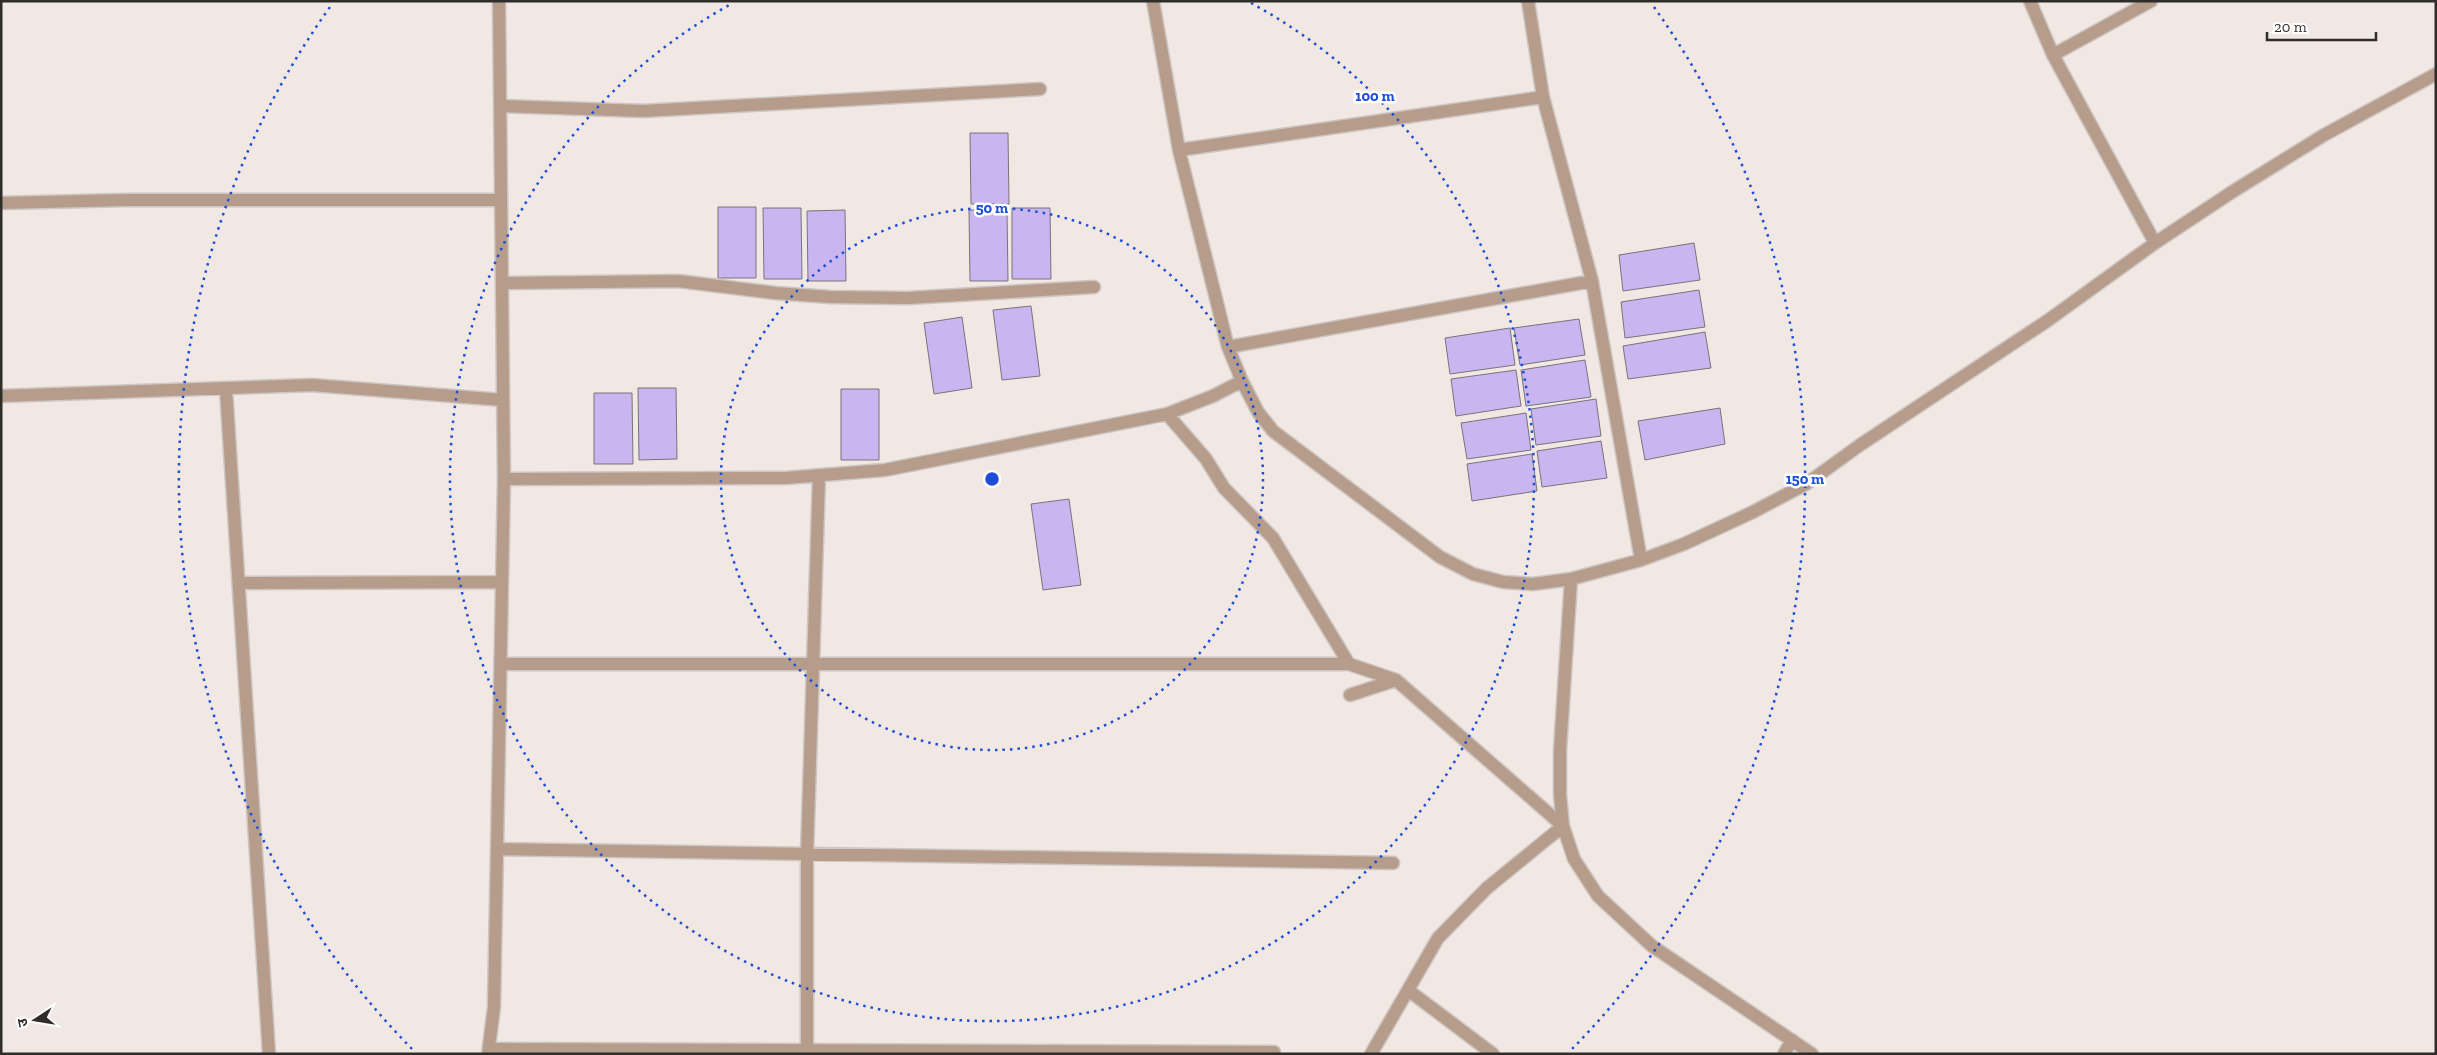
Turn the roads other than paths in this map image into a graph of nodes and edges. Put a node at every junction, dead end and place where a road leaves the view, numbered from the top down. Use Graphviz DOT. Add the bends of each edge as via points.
graph roads {
  1 [pos="499,1"];
  2 [pos="1153,1"];
  3 [pos="1528,1"];
  4 [pos="2030,1"];
  5 [pos="2152,1"];
  6 [pos="2053,55"];
  7 [pos="2436,74"];
  8 [pos="1040,88"];
  9 [pos="1543,97"];
  10 [pos="500,106"];
  11 [pos="1179,150"];
  12 [pos="501,200"];
  13 [pos="1,203"];
  14 [pos="2155,243"];
  15 [pos="1592,281"];
  16 [pos="502,283"];
  17 [pos="1094,287"];
  18 [pos="1228,347"];
  19 [pos="1242,381"];
  20 [pos="226,389"];
  21 [pos="1,396"];
  22 [pos="504,400"];
  23 [pos="1168,414"];
  24 [pos="819,477"];
  25 [pos="504,479"];
  26 [pos="1641,560"];
  27 [pos="1571,578"];
  28 [pos="502,582"];
  29 [pos="238,583"];
  30 [pos="501,664"];
  31 [pos="812,664"];
  32 [pos="1349,664"];
  33 [pos="1396,680"];
  34 [pos="1350,695"];
  35 [pos="1563,826"];
  36 [pos="497,849"];
  37 [pos="807,854"];
  38 [pos="1393,863"];
  39 [pos="1408,990"];
  40 [pos="1792,1040"];
  41 [pos="488,1051"];
  42 [pos="684,1052"];
  43 [pos="807,1052"];
  44 [pos="1274,1052"];
  45 [pos="269,1054"];
  46 [pos="1372,1054"];
  47 [pos="1494,1054"];
  48 [pos="1784,1054"];
  49 [pos="1812,1054"];
  1 -- 10 [label="street"];
  2 -- 11 [label="street"];
  3 -- 9 [label="street"];
  4 -- 6 [label="street"];
  5 -- 6 [label="street"];
  6 -- 14 [label="street"];
  7 -- 14 [label="street" via="2324,135"];
  8 -- 10 [label="street" via="643,112"];
  9 -- 11 [label="street"];
  9 -- 15 [label="street"];
  10 -- 12 [label="street"];
  11 -- 18 [label="street"];
  12 -- 13 [label="street"];
  12 -- 16 [label="street"];
  14 -- 26 [label="street" via="2048,321 1806,484 1684,544"];
  15 -- 18 [label="street"];
  15 -- 26 [label="street"];
  16 -- 17 [label="street" via="678,281 775,294 898,298"];
  16 -- 22 [label="street"];
  18 -- 19 [label="street"];
  19 -- 23 [label="street"];
  19 -- 27 [label="street" via="1258,412 1274,431 1440,557 1473,574 1502,582 1532,584"];
  20 -- 21 [label="street"];
  20 -- 22 [label="street" via="312,385"];
  20 -- 29 [label="street"];
  22 -- 25 [label="street"];
  23 -- 24 [label="street" via="885,470"];
  23 -- 32 [label="street" via="1206,459 1224,488 1274,538"];
  24 -- 25 [label="street"];
  24 -- 31 [label="street"];
  25 -- 28 [label="street"];
  26 -- 27 [label="street"];
  27 -- 35 [label="street" via="1560,750"];
  28 -- 29 [label="street"];
  28 -- 30 [label="street"];
  29 -- 45 [label="street"];
  30 -- 31 [label="street"];
  30 -- 36 [label="street"];
  31 -- 32 [label="street"];
  31 -- 37 [label="street"];
  32 -- 33 [label="street"];
  33 -- 34 [label="street"];
  33 -- 35 [label="street"];
  35 -- 39 [label="street" via="1487,888 1438,938"];
  35 -- 40 [label="street" via="1574,859 1598,896 1652,946"];
  36 -- 37 [label="street"];
  36 -- 41 [label="street" via="494,1007"];
  37 -- 38 [label="street"];
  37 -- 43 [label="street"];
  39 -- 46 [label="street"];
  39 -- 47 [label="street"];
  40 -- 48 [label="street"];
  40 -- 49 [label="street"];
  41 -- 42 [label="street"];
  42 -- 43 [label="street"];
  43 -- 44 [label="street"];
}
